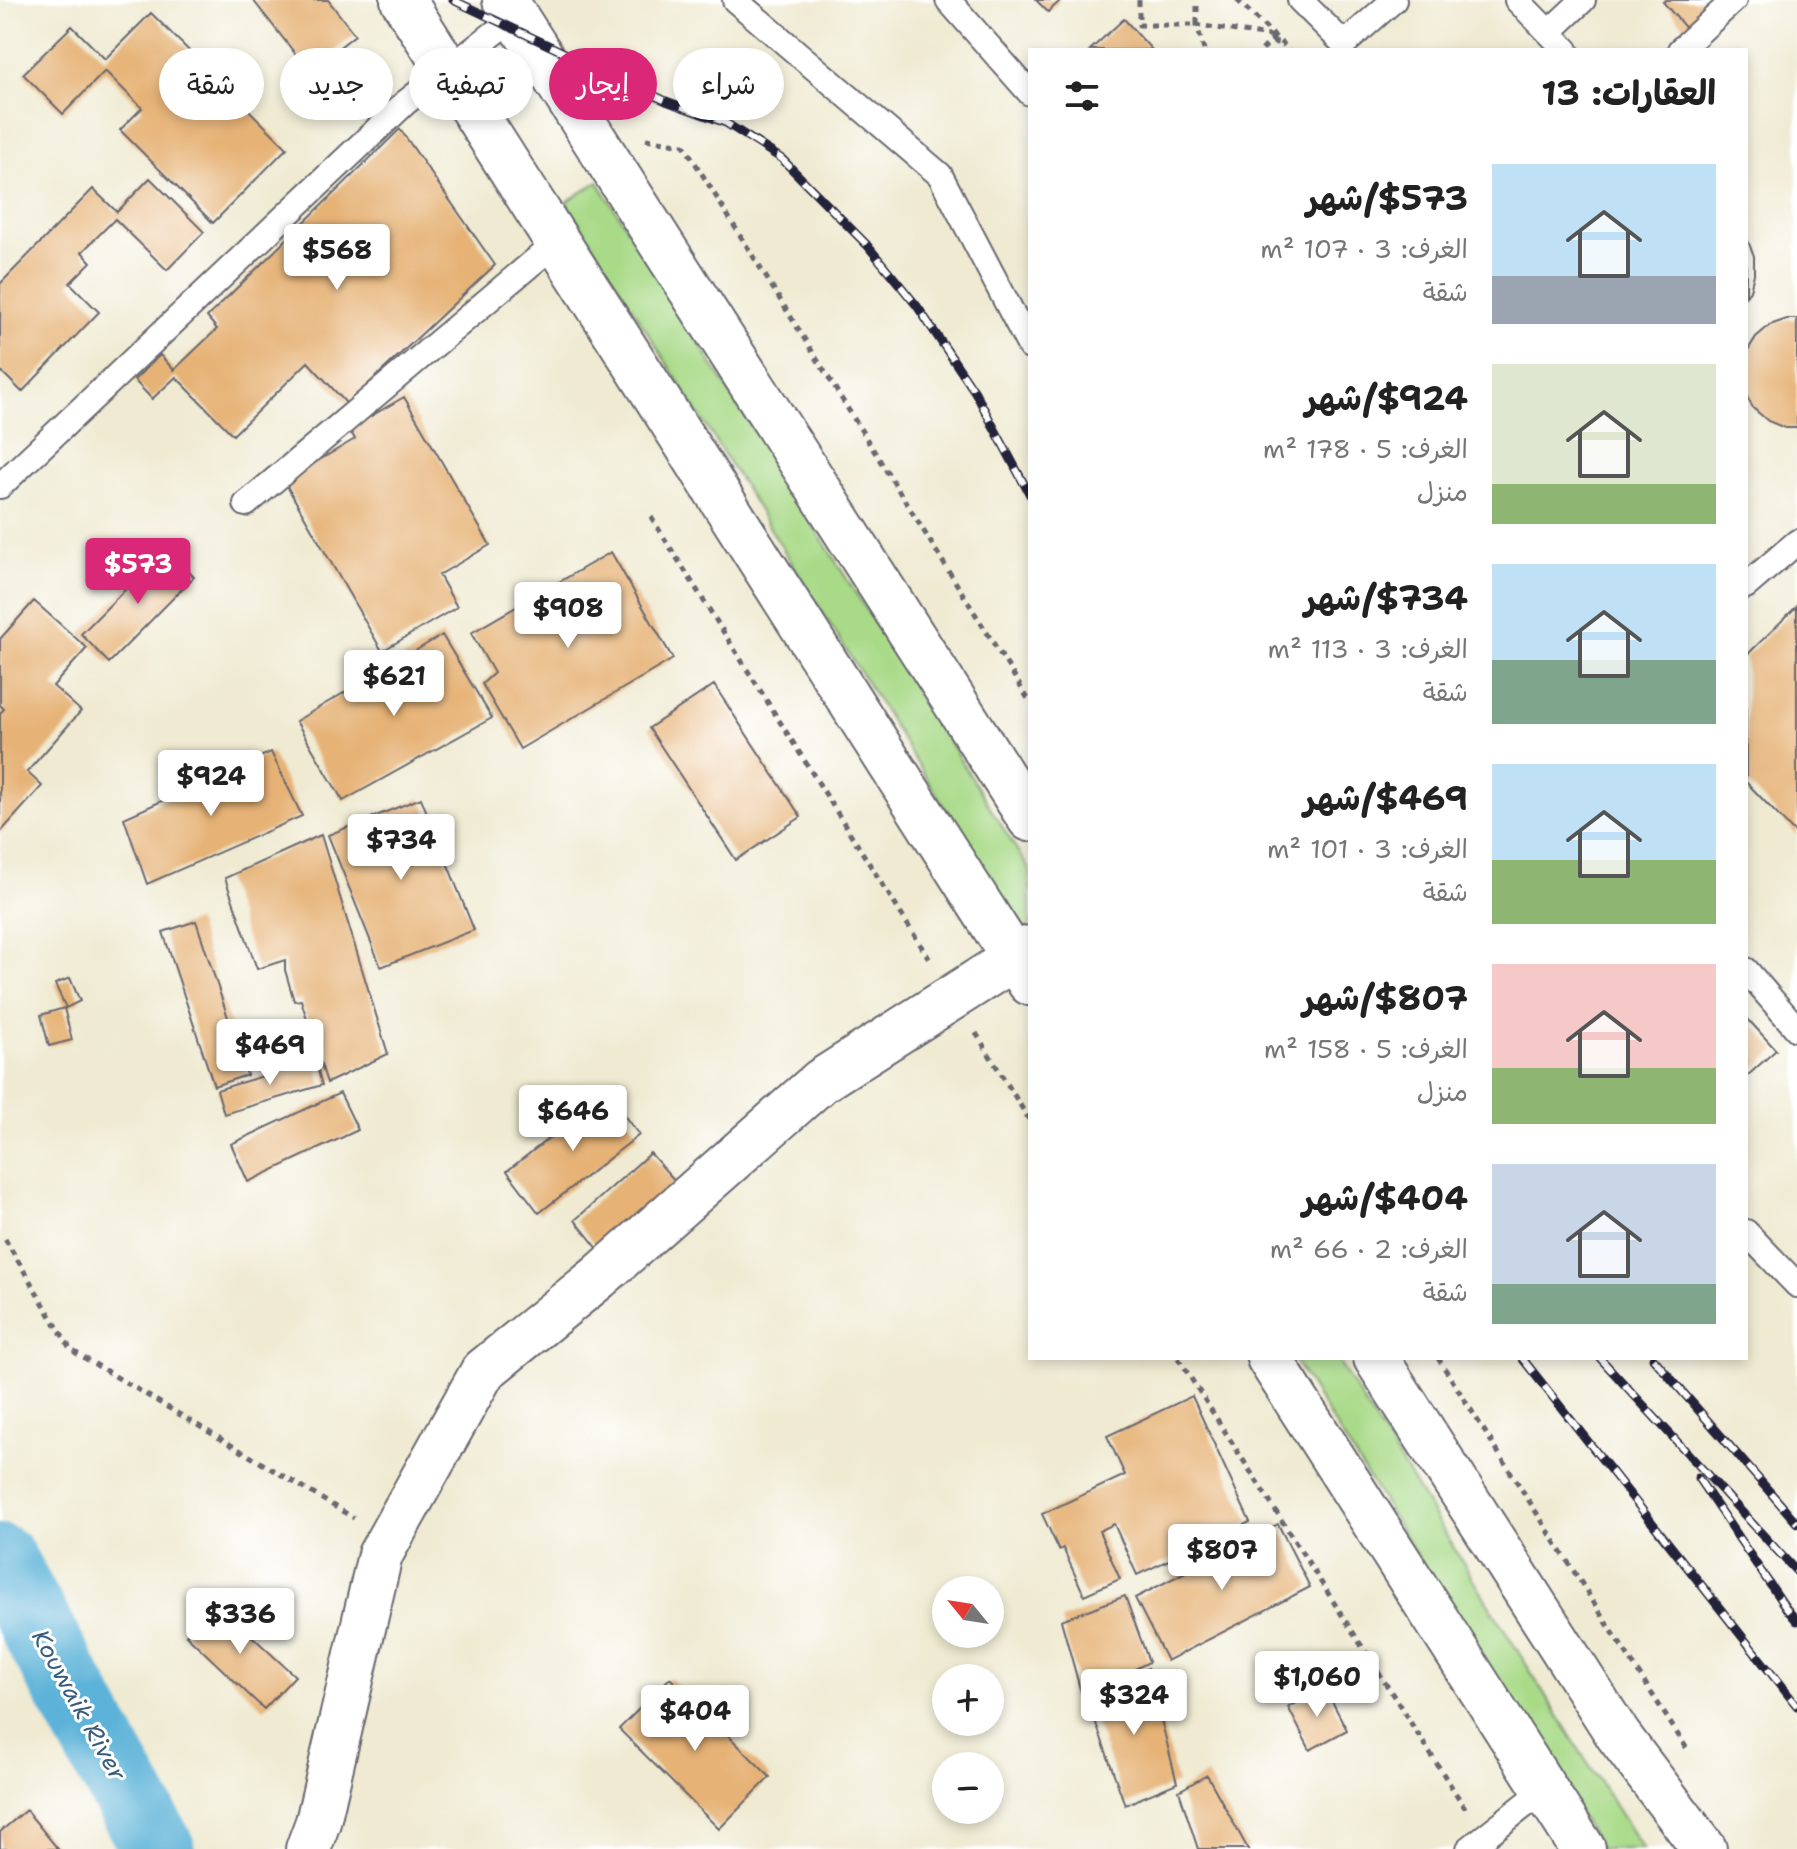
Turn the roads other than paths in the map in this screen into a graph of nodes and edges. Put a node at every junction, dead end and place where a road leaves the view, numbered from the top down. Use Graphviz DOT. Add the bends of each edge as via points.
graph roads {
  1 [pos="403,0"];
  2 [pos="735,0"];
  3 [pos="948,0"];
  4 [pos="1300,0"];
  5 [pos="1394,0"];
  6 [pos="1517,0"];
  7 [pos="1583,0"];
  8 [pos="1734,0"];
  9 [pos="510,8"];
  10 [pos="1549,32"];
  11 [pos="434,48"];
  12 [pos="470,48"];
  13 [pos="1564,48"];
  14 [pos="1682,48"];
  15 [pos="1028,91"];
  16 [pos="409,100"];
  17 [pos="480,120"];
  18 [pos="557,242"];
  19 [pos="1028,343"];
  20 [pos="0,486"];
  21 [pos="246,504"];
  22 [pos="1797,542"];
  23 [pos="1748,584"];
  24 [pos="1028,816"];
  25 [pos="1025,963"];
  26 [pos="1748,972"];
  27 [pos="1797,1029"];
  28 [pos="1748,1234"];
  29 [pos="1797,1285"];
  30 [pos="1270,1360"];
  31 [pos="1377,1360"];
  32 [pos="1544,1790"];
  33 [pos="1476,1843"];
  34 [pos="308,1849"];
  35 [pos="1583,1849"];
  36 [pos="1704,1849"];
  1 -- 11 [label="street"];
  2 -- 19 [label="lane" via="940,175"];
  3 -- 15 [label="lane"];
  4 -- 5 [label="lane" via="1344,44"];
  6 -- 10 [label="lane"];
  7 -- 10 [label="lane"];
  8 -- 14 [label="lane"];
  9 -- 12 [label="lane"];
  9 -- 24 [label="street"];
  10 -- 13 [label="lane"];
  16 -- 20 [label="lane"];
  17 -- 18 [label="street"];
  18 -- 21 [label="lane"];
  18 -- 25 [label="street"];
  22 -- 23 [label="lane"];
  25 -- 34 [label="street" via="954,997 821,1081 599,1277 483,1371 380,1555"];
  26 -- 27 [label="lane"];
  28 -- 29 [label="lane"];
  30 -- 32 [label="street"];
  31 -- 36 [label="street" via="1618,1735"];
  32 -- 33 [label="lane"];
  32 -- 35 [label="street"];
}
